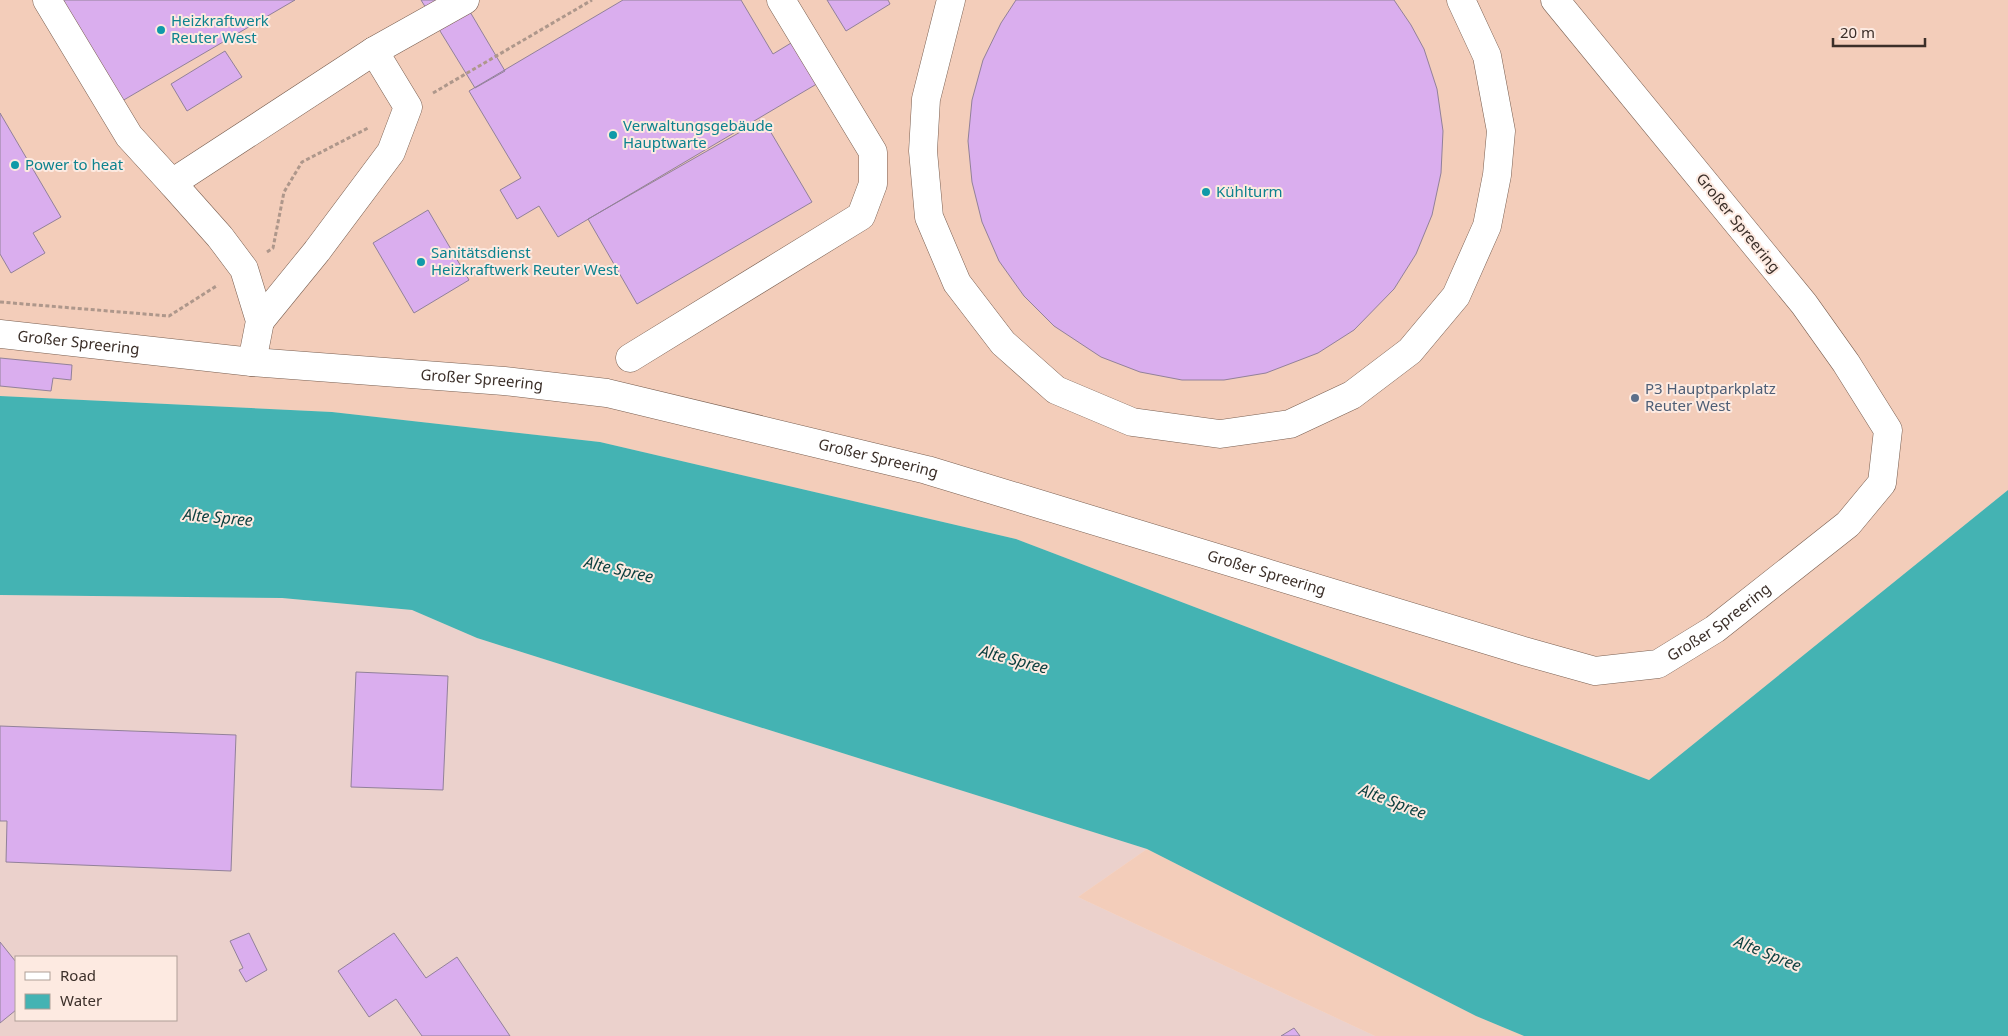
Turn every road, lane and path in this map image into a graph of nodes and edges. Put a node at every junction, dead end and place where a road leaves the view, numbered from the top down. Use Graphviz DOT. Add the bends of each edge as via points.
graph roads {
  1 [pos="47,0"];
  2 [pos="466,0"];
  3 [pos="592,0"];
  4 [pos="781,0"];
  5 [pos="951,0"];
  6 [pos="1460,0"];
  7 [pos="1555,0"];
  8 [pos="374,52"];
  9 [pos="408,107"];
  10 [pos="172,183"];
  11 [pos="244,269"];
  12 [pos="0,302"];
  13 [pos="260,321"];
  14 [pos="0,334"];
  15 [pos="630,358"];
  16 [pos="252,362"];
  1 -- 10 [label="lane" via="129,136"];
  2 -- 8 [label="lane"];
  3 -- 9 [label="path"];
  4 -- 15 [label="lane" via="873,152 873,184 861,216"];
  5 -- 6 [label="lane" via="926,99 922,151 930,218 956,283 1003,343 1056,390 1132,422 1220,434 1290,424 1352,396 1410,351 1456,296 1487,226 1500,131 1487,56"];
  7 -- 16 [label="lane, Großer Spreering" via="1804,304 1888,430 1882,483 1848,524 1715,629 1658,664 1595,671 927,470 607,393"];
  8 -- 9 [label="lane"];
  8 -- 10 [label="lane"];
  9 -- 11 [label="path" via="302,162 284,192 272,248"];
  9 -- 13 [label="lane" via="392,152"];
  10 -- 11 [label="lane"];
  11 -- 12 [label="path" via="169,316"];
  11 -- 13 [label="lane"];
  13 -- 16 [label="lane"];
  14 -- 16 [label="lane, Großer Spreering"];
}
